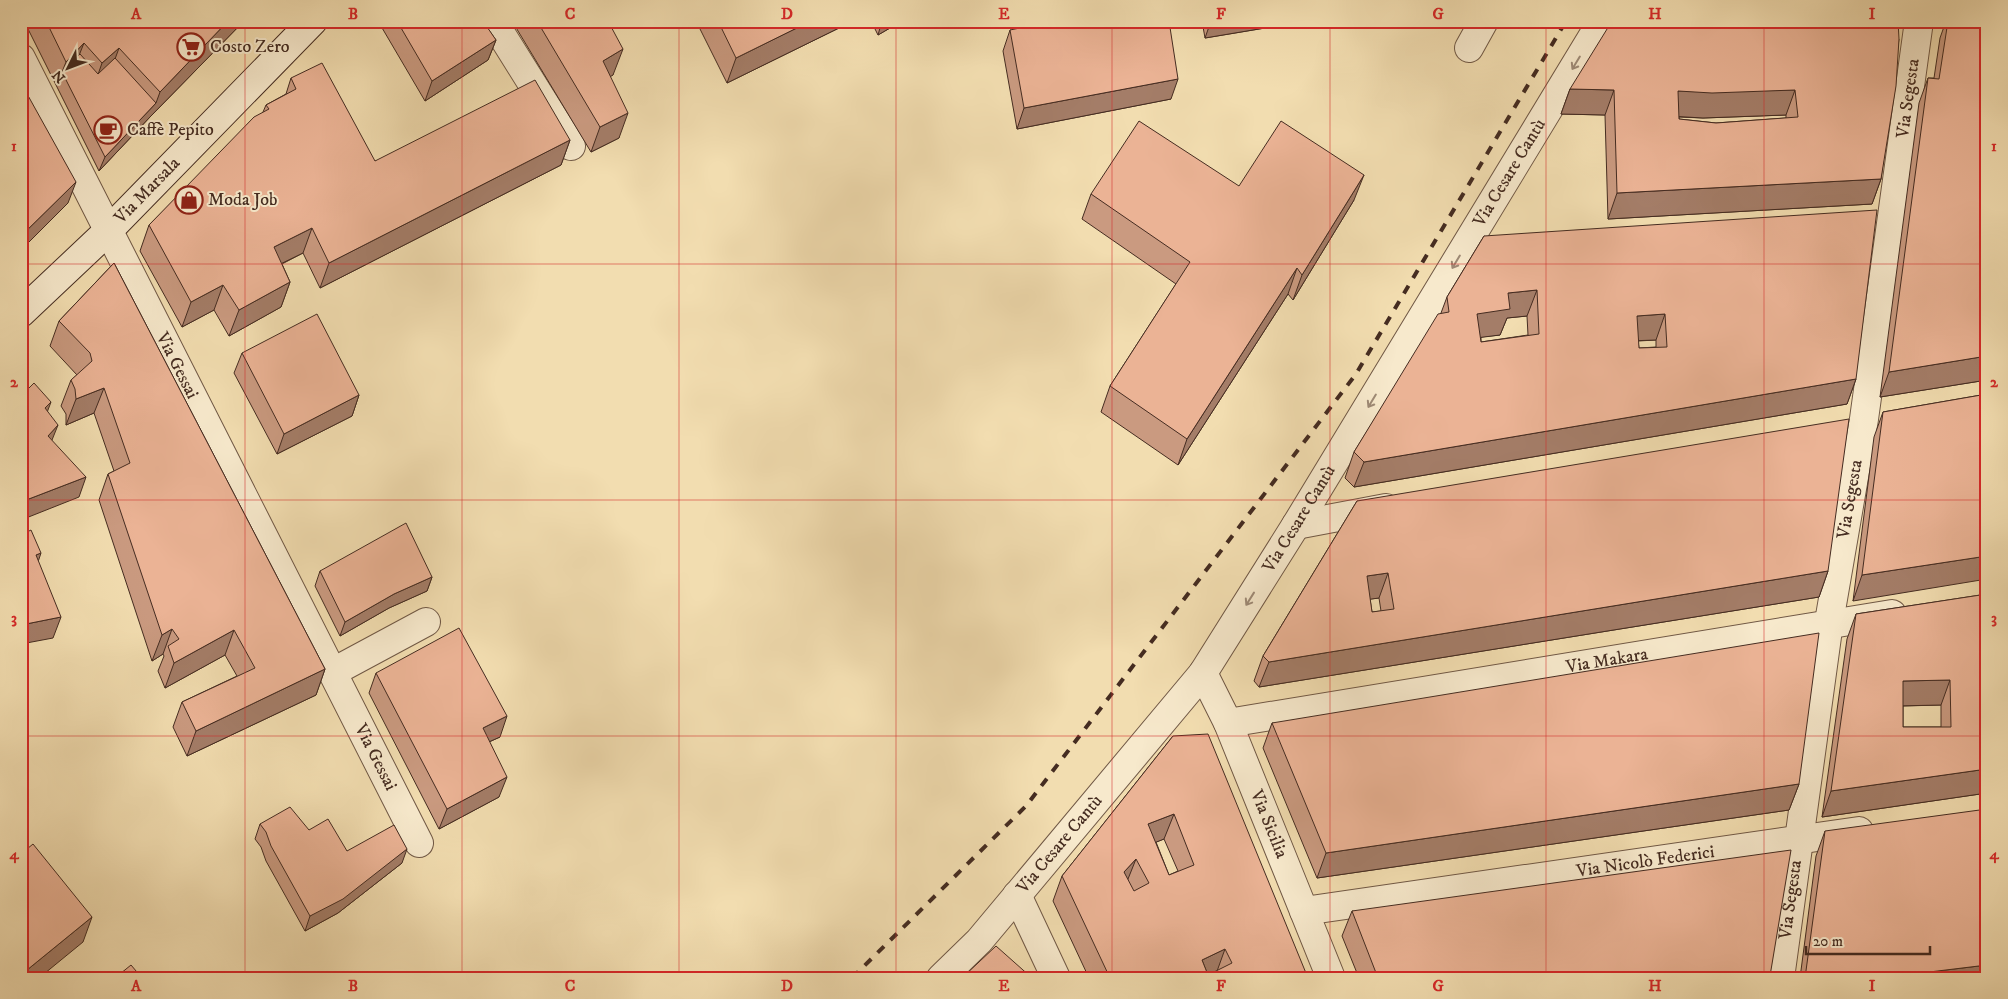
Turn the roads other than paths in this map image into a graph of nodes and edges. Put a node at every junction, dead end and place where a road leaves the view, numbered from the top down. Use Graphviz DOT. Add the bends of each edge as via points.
graph roads {
  1 [pos="312,21"];
  2 [pos="493,21"];
  3 [pos="1484,21"];
  4 [pos="1602,21"];
  5 [pos="1919,21"];
  6 [pos="1469,48"];
  7 [pos="21,58"];
  8 [pos="571,146"];
  9 [pos="1890,223"];
  10 [pos="1861,224"];
  11 [pos="110,230"];
  12 [pos="1499,238"];
  13 [pos="1470,239"];
  14 [pos="21,313"];
  15 [pos="1892,413"];
  16 [pos="1864,418"];
  17 [pos="1834,424"];
  18 [pos="1414,503"];
  19 [pos="1296,525"];
  20 [pos="1918,610"];
  21 [pos="426,622"];
  22 [pos="1830,622"];
  23 [pos="333,672"];
  24 [pos="1203,673"];
  25 [pos="1228,723"];
  26 [pos="1888,827"];
  27 [pos="1799,840"];
  28 [pos="419,843"];
  29 [pos="1017,895"];
  30 [pos="1304,911"];
  31 [pos="941,978"];
  32 [pos="1056,978"];
  33 [pos="1331,978"];
  34 [pos="1780,978"];
  1 -- 11 [label="street, Via Marsala"];
  2 -- 8 [label="street"];
  3 -- 6 [label="street"];
  4 -- 13 [label="street, Via Cesare Cantù, one-way"];
  5 -- 9 [label="street, Via Segesta"];
  7 -- 11 [label="street, Via Gessai"];
  9 -- 10 [label="street"];
  9 -- 16 [label="street, Via Segesta"];
  11 -- 14 [label="street, Via Marsala"];
  11 -- 23 [label="street, Via Gessai"];
  12 -- 13 [label="street"];
  13 -- 19 [label="street, Via Cesare Cantù, one-way"];
  15 -- 16 [label="street"];
  16 -- 17 [label="street"];
  16 -- 22 [label="street, Via Segesta"];
  18 -- 19 [label="street"];
  19 -- 24 [label="street, Via Cesare Cantù, one-way"];
  20 -- 22 [label="street, Via Makara"];
  21 -- 23 [label="street"];
  22 -- 25 [label="street, Via Makara"];
  22 -- 27 [label="street, Via Segesta"];
  23 -- 28 [label="street, Via Gessai"];
  24 -- 25 [label="street, Via Sicilia"];
  24 -- 29 [label="street, Via Cesare Cantù"];
  25 -- 30 [label="street, Via Sicilia"];
  26 -- 27 [label="street, Via Nicolò Federici"];
  27 -- 30 [label="street, Via Nicolò Federici"];
  27 -- 34 [label="street, Via Segesta"];
  29 -- 31 [label="street, Via Cesare Cantù" via="979,941"];
  29 -- 32 [label="street"];
  30 -- 33 [label="street, Via Sicilia"];
}
